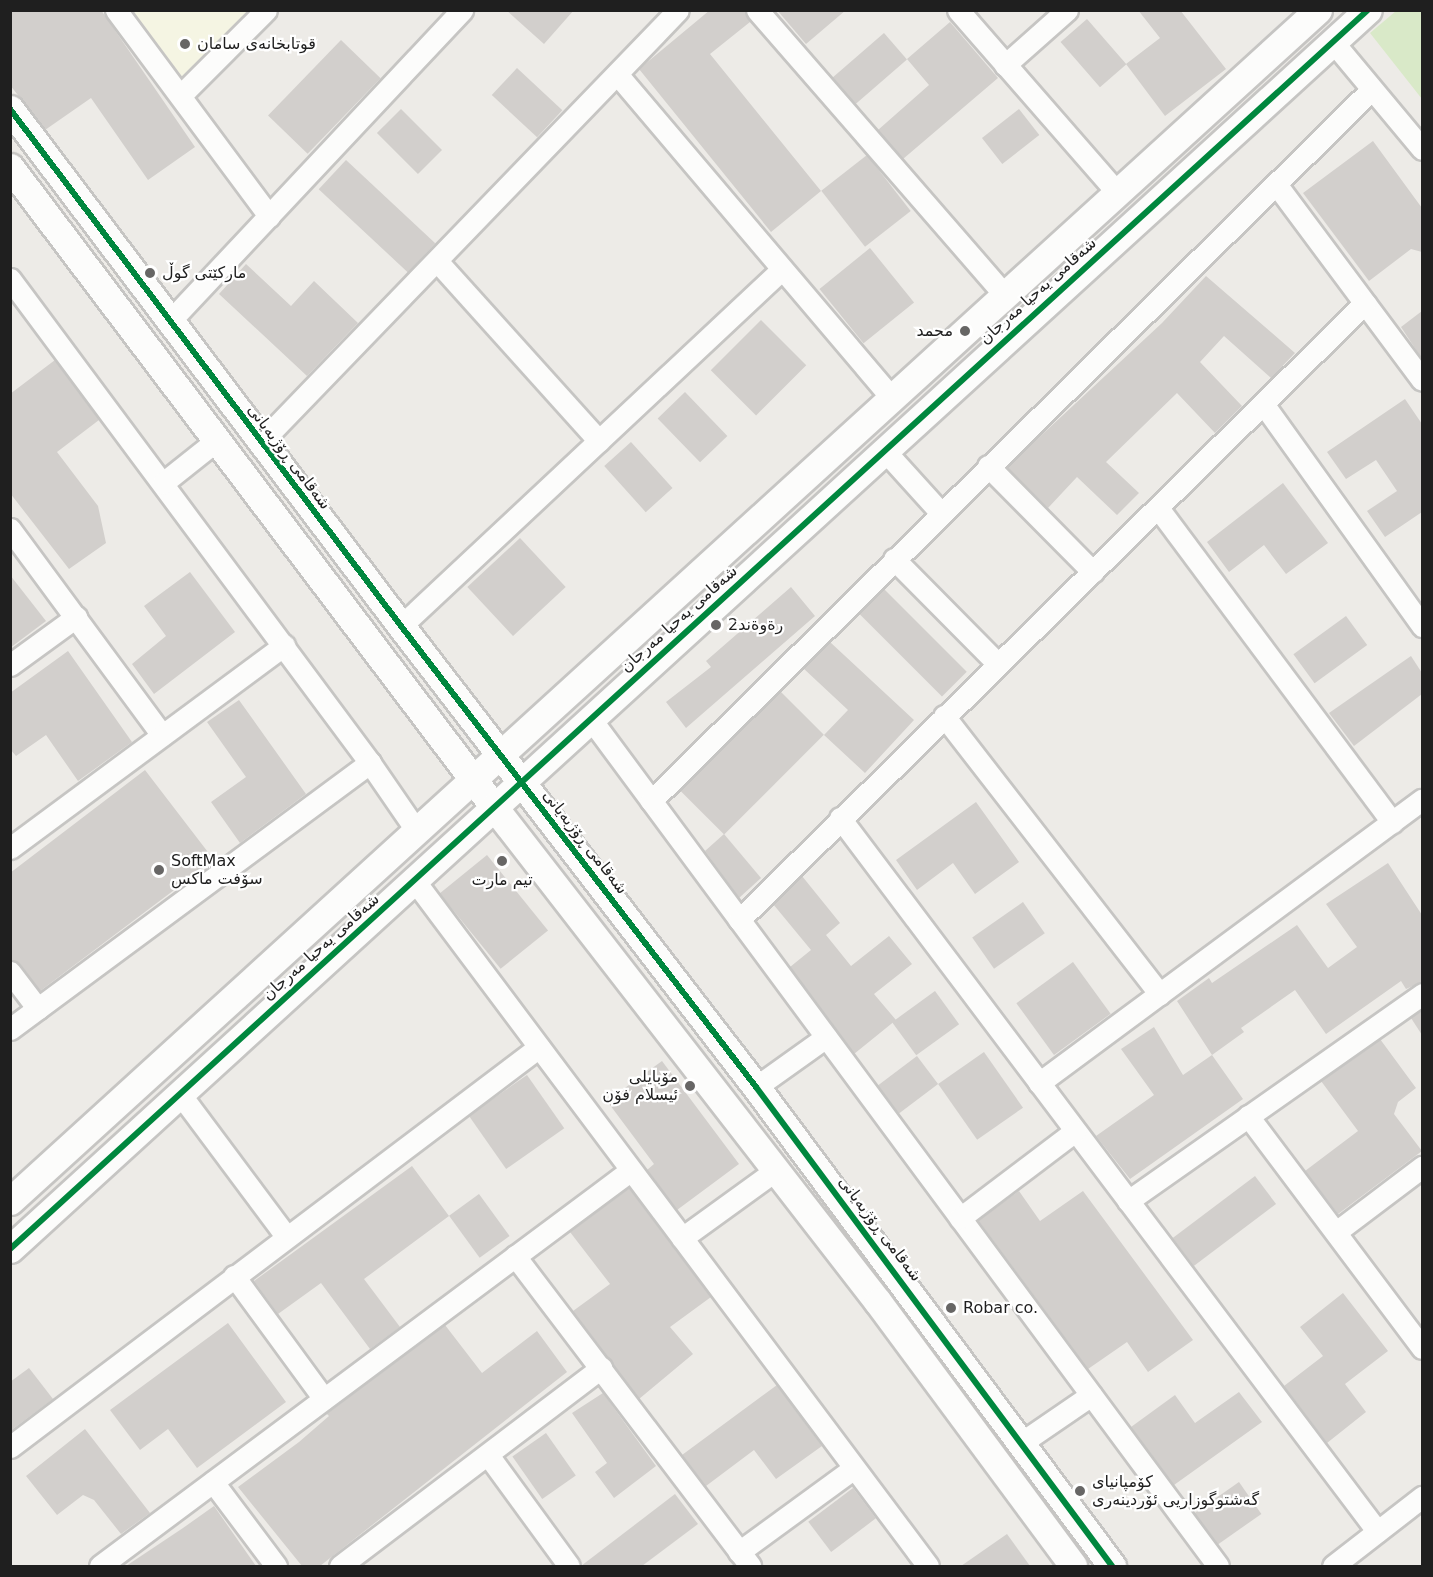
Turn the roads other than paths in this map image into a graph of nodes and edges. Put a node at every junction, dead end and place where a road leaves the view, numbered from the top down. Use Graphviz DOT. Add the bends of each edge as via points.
graph roads {
  1 [pos="116,10"];
  2 [pos="266,10"];
  3 [pos="462,10"];
  4 [pos="757,10"];
  5 [pos="958,10"];
  6 [pos="1067,10"];
  7 [pos="1318,10"];
  8 [pos="1368,10"];
  9 [pos="674,12"];
  10 [pos="1333,42"];
  11 [pos="1005,65"];
  12 [pos="617,74"];
  13 [pos="1372,89"];
  14 [pos="181,95"];
  15 [pos="10,109"];
  16 [pos="1422,149"];
  17 [pos="10,167"];
  18 [pos="1276,184"];
  19 [pos="1117,192"];
  20 [pos="269,216"];
  21 [pos="123,258"];
  22 [pos="437,261"];
  23 [pos="781,270"];
  24 [pos="10,279"];
  25 [pos="96,279"];
  26 [pos="1004,294"];
  27 [pos="1365,303"];
  28 [pos="170,321"];
  29 [pos="958,336"];
  30 [pos="981,362"];
  31 [pos="1422,380"];
  32 [pos="891,397"];
  33 [pos="1264,405"];
  34 [pos="217,440"];
  35 [pos="599,441"];
  36 [pos="261,442"];
  37 [pos="884,450"];
  38 [pos="988,466"];
  39 [pos="163,483"];
  40 [pos="1158,508"];
  41 [pos="941,513"];
  42 [pos="10,529"];
  43 [pos="894,559"];
  44 [pos="1093,572"];
  45 [pos="76,617"];
  46 [pos="401,626"];
  47 [pos="1422,626"];
  48 [pos="284,645"];
  49 [pos="998,663"];
  50 [pos="10,665"];
  51 [pos="944,716"];
  52 [pos="590,718"];
  53 [pos="162,735"];
  54 [pos="500,754"];
  55 [pos="370,763"];
  56 [pos="473,779"];
  57 [pos="521,782"];
  58 [pos="1422,800"];
  59 [pos="651,801"];
  60 [pos="494,807"];
  61 [pos="840,818"];
  62 [pos="1392,822"];
  63 [pos="416,830"];
  64 [pos="10,848"];
  65 [pos="414,880"];
  66 [pos="739,920"];
  67 [pos="10,972"];
  68 [pos="1160,994"];
  69 [pos="1422,994"];
  70 [pos="38,1009"];
  71 [pos="10,1029"];
  72 [pos="826,1037"];
  73 [pos="539,1047"];
  74 [pos="1039,1083"];
  75 [pos="756,1087"];
  76 [pos="180,1094"];
  77 [pos="1248,1116"];
  78 [pos="1075,1131"];
  79 [pos="76,1142"];
  80 [pos="1422,1167"];
  81 [pos="99,1168"];
  82 [pos="631,1170"];
  83 [pos="776,1170"];
  84 [pos="1128,1201"];
  85 [pos="10,1202"];
  86 [pos="960,1218"];
  87 [pos="1336,1232"];
  88 [pos="286,1236"];
  89 [pos="682,1238"];
  90 [pos="10,1249"];
  91 [pos="516,1256"];
  92 [pos="234,1276"];
  93 [pos="903,1282"];
  94 [pos="878,1302"];
  95 [pos="1422,1348"];
  96 [pos="601,1368"];
  97 [pos="1091,1395"];
  98 [pos="324,1400"];
  99 [pos="1021,1443"];
  100 [pos="10,1447"];
  101 [pos="488,1455"];
  102 [pos="854,1468"];
  103 [pos="213,1482"];
  104 [pos="1422,1497"];
  105 [pos="1377,1531"];
  106 [pos="745,1559"];
  107 [pos="100,1566"];
  108 [pos="276,1566"];
  109 [pos="340,1566"];
  110 [pos="569,1566"];
  111 [pos="928,1566"];
  112 [pos="1073,1566"];
  113 [pos="1112,1566"];
  114 [pos="1218,1566"];
  115 [pos="1333,1566"];
  1 -- 14 [label="street"];
  2 -- 14 [label="street"];
  3 -- 20 [label="street"];
  4 -- 26 [label="street"];
  5 -- 11 [label="street"];
  6 -- 11 [label="street"];
  7 -- 19 [label="street, شەقامی یەحیا مەرجان"];
  8 -- 10 [label="street, شەقامی یەحیا مەرجان"];
  9 -- 12 [label="street"];
  10 -- 13 [label="street"];
  10 -- 30 [label="street, شەقامی یەحیا مەرجان"];
  11 -- 19 [label="street"];
  12 -- 22 [label="street"];
  12 -- 23 [label="street"];
  13 -- 16 [label="street"];
  13 -- 18 [label="street"];
  14 -- 20 [label="street"];
  15 -- 21 [label="street, شەقامی ڕۆژبەیانی"];
  17 -- 25 [label="street"];
  18 -- 27 [label="street"];
  18 -- 38 [label="street"];
  19 -- 26 [label="street, شەقامی یەحیا مەرجان"];
  20 -- 28 [label="street"];
  21 -- 25 [label="street"];
  21 -- 28 [label="street, شەقامی ڕۆژبەیانی"];
  22 -- 35 [label="street"];
  22 -- 36 [label="street"];
  23 -- 32 [label="street"];
  23 -- 35 [label="street"];
  24 -- 39 [label="street"];
  25 -- 34 [label="street"];
  26 -- 29 [label="street, شەقامی یەحیا مەرجان"];
  27 -- 31 [label="street"];
  27 -- 33 [label="street"];
  28 -- 36 [label="street, شەقامی ڕۆژبەیانی"];
  29 -- 30 [label="street"];
  29 -- 32 [label="street, شەقامی یەحیا مەرجان"];
  30 -- 37 [label="street, شەقامی یەحیا مەرجان"];
  32 -- 54 [label="street, شەقامی یەحیا مەرجان"];
  33 -- 40 [label="street"];
  33 -- 47 [label="street"];
  34 -- 39 [label="street"];
  34 -- 56 [label="street"];
  35 -- 46 [label="street"];
  36 -- 46 [label="street, شەقامی ڕۆژبەیانی"];
  37 -- 41 [label="street"];
  37 -- 52 [label="street, شەقامی یەحیا مەرجان"];
  38 -- 41 [label="street"];
  38 -- 44 [label="street"];
  39 -- 48 [label="street"];
  40 -- 44 [label="street"];
  40 -- 62 [label="street"];
  41 -- 43 [label="street"];
  42 -- 45 [label="street"];
  43 -- 49 [label="street"];
  43 -- 59 [label="street"];
  44 -- 49 [label="street"];
  45 -- 50 [label="street"];
  45 -- 53 [label="street"];
  46 -- 54 [label="street, شەقامی ڕۆژبەیانی"];
  48 -- 53 [label="street"];
  48 -- 55 [label="street"];
  49 -- 51 [label="street"];
  51 -- 61 [label="street"];
  51 -- 68 [label="street"];
  52 -- 57 [label="street, شەقامی یەحیا مەرجان"];
  52 -- 59 [label="street"];
  53 -- 64 [label="street"];
  54 -- 56 [label="street, شەقامی یەحیا مەرجان"];
  54 -- 57 [label="street, شەقامی ڕۆژبەیانی"];
  55 -- 63 [label="street"];
  55 -- 70 [label="street"];
  56 -- 60 [label="street"];
  56 -- 63 [label="street, شەقامی یەحیا مەرجان"];
  57 -- 60 [label="street, شەقامی یەحیا مەرجان"];
  57 -- 75 [label="street, شەقامی ڕۆژبەیانی"];
  58 -- 62 [label="street"];
  59 -- 66 [label="street"];
  60 -- 65 [label="street, شەقامی یەحیا مەرجان"];
  60 -- 83 [label="street"];
  61 -- 66 [label="street"];
  61 -- 74 [label="street"];
  62 -- 68 [label="street"];
  63 -- 79 [label="street, شەقامی یەحیا مەرجان"];
  65 -- 73 [label="street"];
  65 -- 76 [label="street, شەقامی یەحیا مەرجان"];
  66 -- 72 [label="street"];
  67 -- 70 [label="street"];
  68 -- 74 [label="street"];
  69 -- 77 [label="street"];
  70 -- 71 [label="street"];
  72 -- 75 [label="street"];
  72 -- 86 [label="street"];
  73 -- 82 [label="street"];
  73 -- 88 [label="street"];
  74 -- 78 [label="street"];
  75 -- 93 [label="street, شەقامی ڕۆژبەیانی"];
  76 -- 81 [label="street, شەقامی یەحیا مەرجان"];
  76 -- 88 [label="street"];
  77 -- 84 [label="street"];
  77 -- 87 [label="street"];
  78 -- 84 [label="street"];
  78 -- 86 [label="street"];
  79 -- 81 [label="street"];
  79 -- 85 [label="street, شەقامی یەحیا مەرجان"];
  80 -- 87 [label="street"];
  81 -- 90 [label="street, شەقامی یەحیا مەرجان"];
  82 -- 89 [label="street"];
  82 -- 91 [label="street"];
  83 -- 89 [label="street"];
  83 -- 94 [label="street"];
  84 -- 105 [label="street"];
  86 -- 97 [label="street"];
  87 -- 95 [label="street"];
  88 -- 92 [label="street"];
  89 -- 102 [label="street"];
  91 -- 96 [label="street"];
  91 -- 98 [label="street"];
  92 -- 98 [label="street"];
  92 -- 100 [label="street"];
  93 -- 94 [label="street"];
  93 -- 99 [label="street, شەقامی ڕۆژبەیانی"];
  94 -- 112 [label="street"];
  96 -- 101 [label="street"];
  96 -- 106 [label="street"];
  97 -- 99 [label="street"];
  97 -- 114 [label="street"];
  98 -- 103 [label="street"];
  99 -- 113 [label="street, شەقامی ڕۆژبەیانی"];
  101 -- 109 [label="street"];
  101 -- 110 [label="street"];
  102 -- 106 [label="street"];
  102 -- 111 [label="street"];
  103 -- 107 [label="street"];
  103 -- 108 [label="street"];
  104 -- 105 [label="street"];
  105 -- 115 [label="street"];
}
